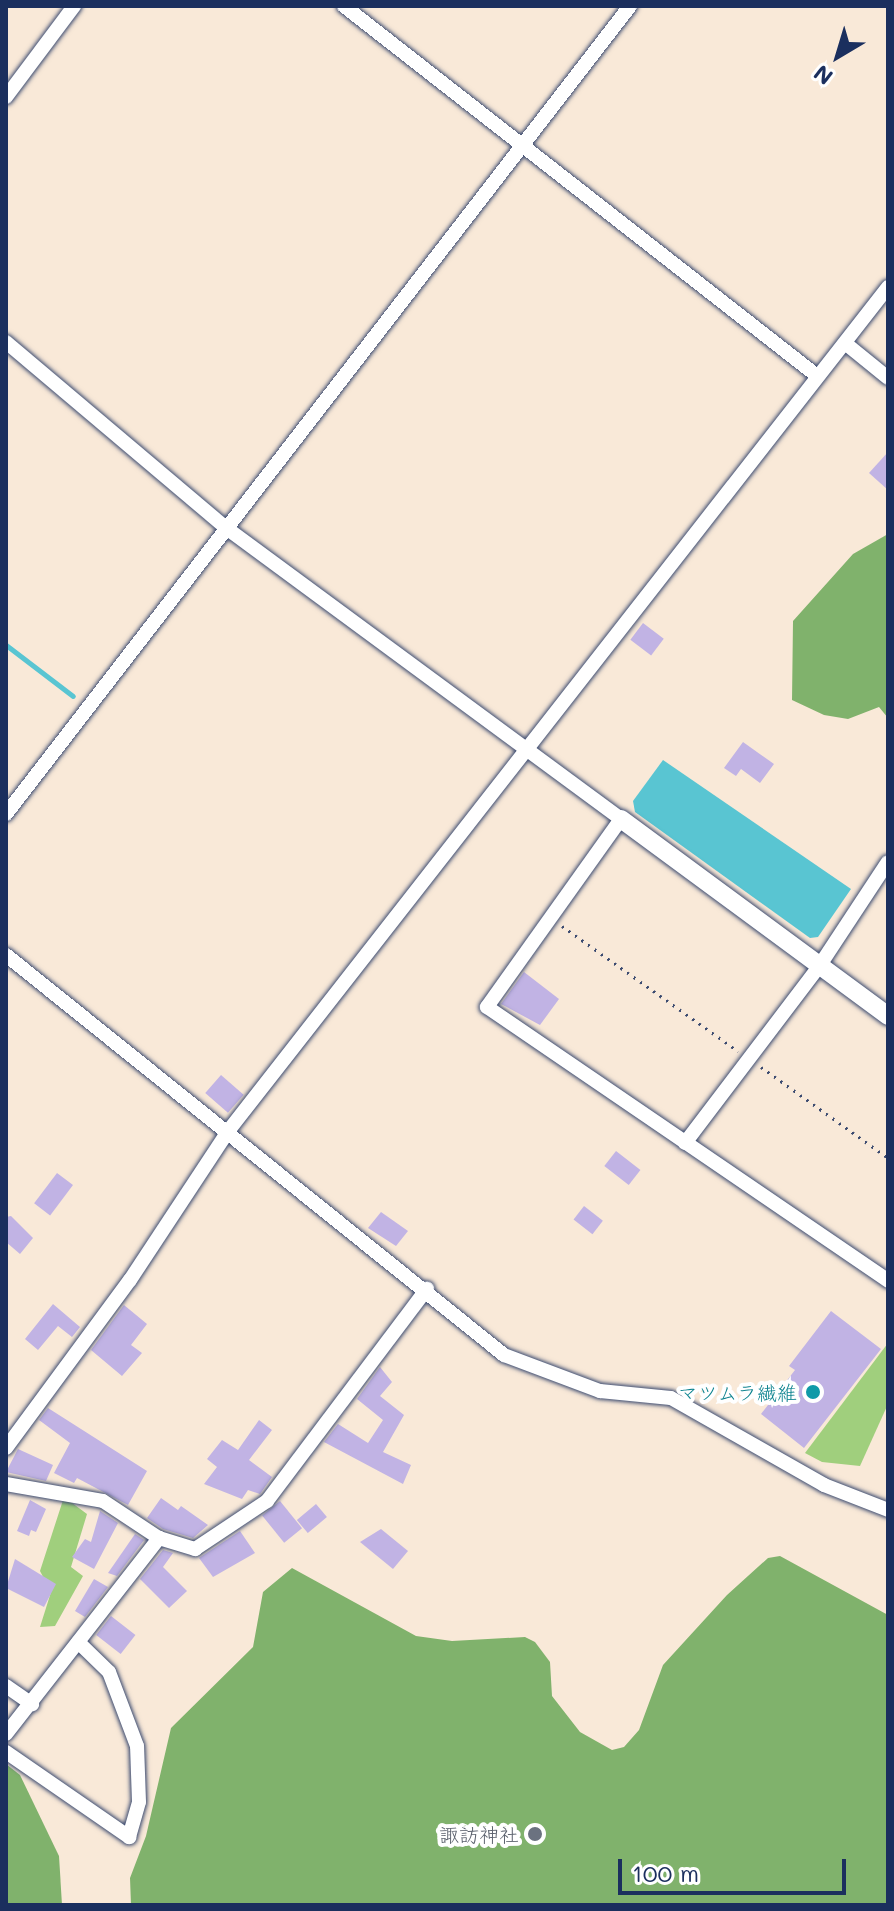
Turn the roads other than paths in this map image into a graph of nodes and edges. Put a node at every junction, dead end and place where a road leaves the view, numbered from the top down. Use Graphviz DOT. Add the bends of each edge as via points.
graph roads {
  1 [pos="74,6"];
  2 [pos="344,6"];
  3 [pos="630,6"];
  4 [pos="6,97"];
  5 [pos="522,142"];
  6 [pos="888,287"];
  7 [pos="6,342"];
  8 [pos="845,343"];
  9 [pos="816,375"];
  10 [pos="888,378"];
  11 [pos="225,527"];
  12 [pos="525,752"];
  13 [pos="6,814"];
  14 [pos="621,819"];
  15 [pos="888,862"];
  16 [pos="883,878"];
  17 [pos="6,955"];
  18 [pos="820,965"];
  19 [pos="888,1016"];
  20 [pos="229,1130"];
  21 [pos="685,1143"];
  22 [pos="886,1274"];
  23 [pos="427,1289"];
  24 [pos="6,1448"];
  25 [pos="6,1484"];
  26 [pos="888,1510"];
  27 [pos="159,1538"];
  28 [pos="78,1642"];
  29 [pos="6,1686"];
  30 [pos="32,1704"];
  31 [pos="6,1734"];
  32 [pos="6,1752"];
  1 -- 4 [label="street"];
  2 -- 5 [label="street"];
  3 -- 5 [label="street"];
  5 -- 9 [label="street"];
  5 -- 11 [label="street" via="400,307"];
  6 -- 8 [label="street"];
  7 -- 11 [label="street"];
  8 -- 9 [label="street"];
  8 -- 10 [label="street"];
  9 -- 12 [label="street"];
  11 -- 12 [label="street"];
  11 -- 13 [label="street"];
  12 -- 14 [label="street"];
  12 -- 20 [label="street"];
  14 -- 18 [label="street"];
  14 -- 21 [label="street" via="487,1007"];
  15 -- 16 [label="street"];
  16 -- 18 [label="street"];
  17 -- 20 [label="street"];
  18 -- 19 [label="street"];
  18 -- 21 [label="street"];
  20 -- 23 [label="street"];
  20 -- 24 [label="street" via="130,1280"];
  21 -- 22 [label="street"];
  23 -- 26 [label="street" via="504,1355 600,1391 671,1398 824,1485"];
  23 -- 27 [label="street" via="267,1501 195,1549"];
  25 -- 27 [label="street" via="103,1501"];
  27 -- 28 [label="street"];
  28 -- 30 [label="street"];
  28 -- 32 [label="street" via="109,1672 137,1746 139,1802 129,1837"];
  29 -- 30 [label="street"];
  30 -- 31 [label="street"];
}
